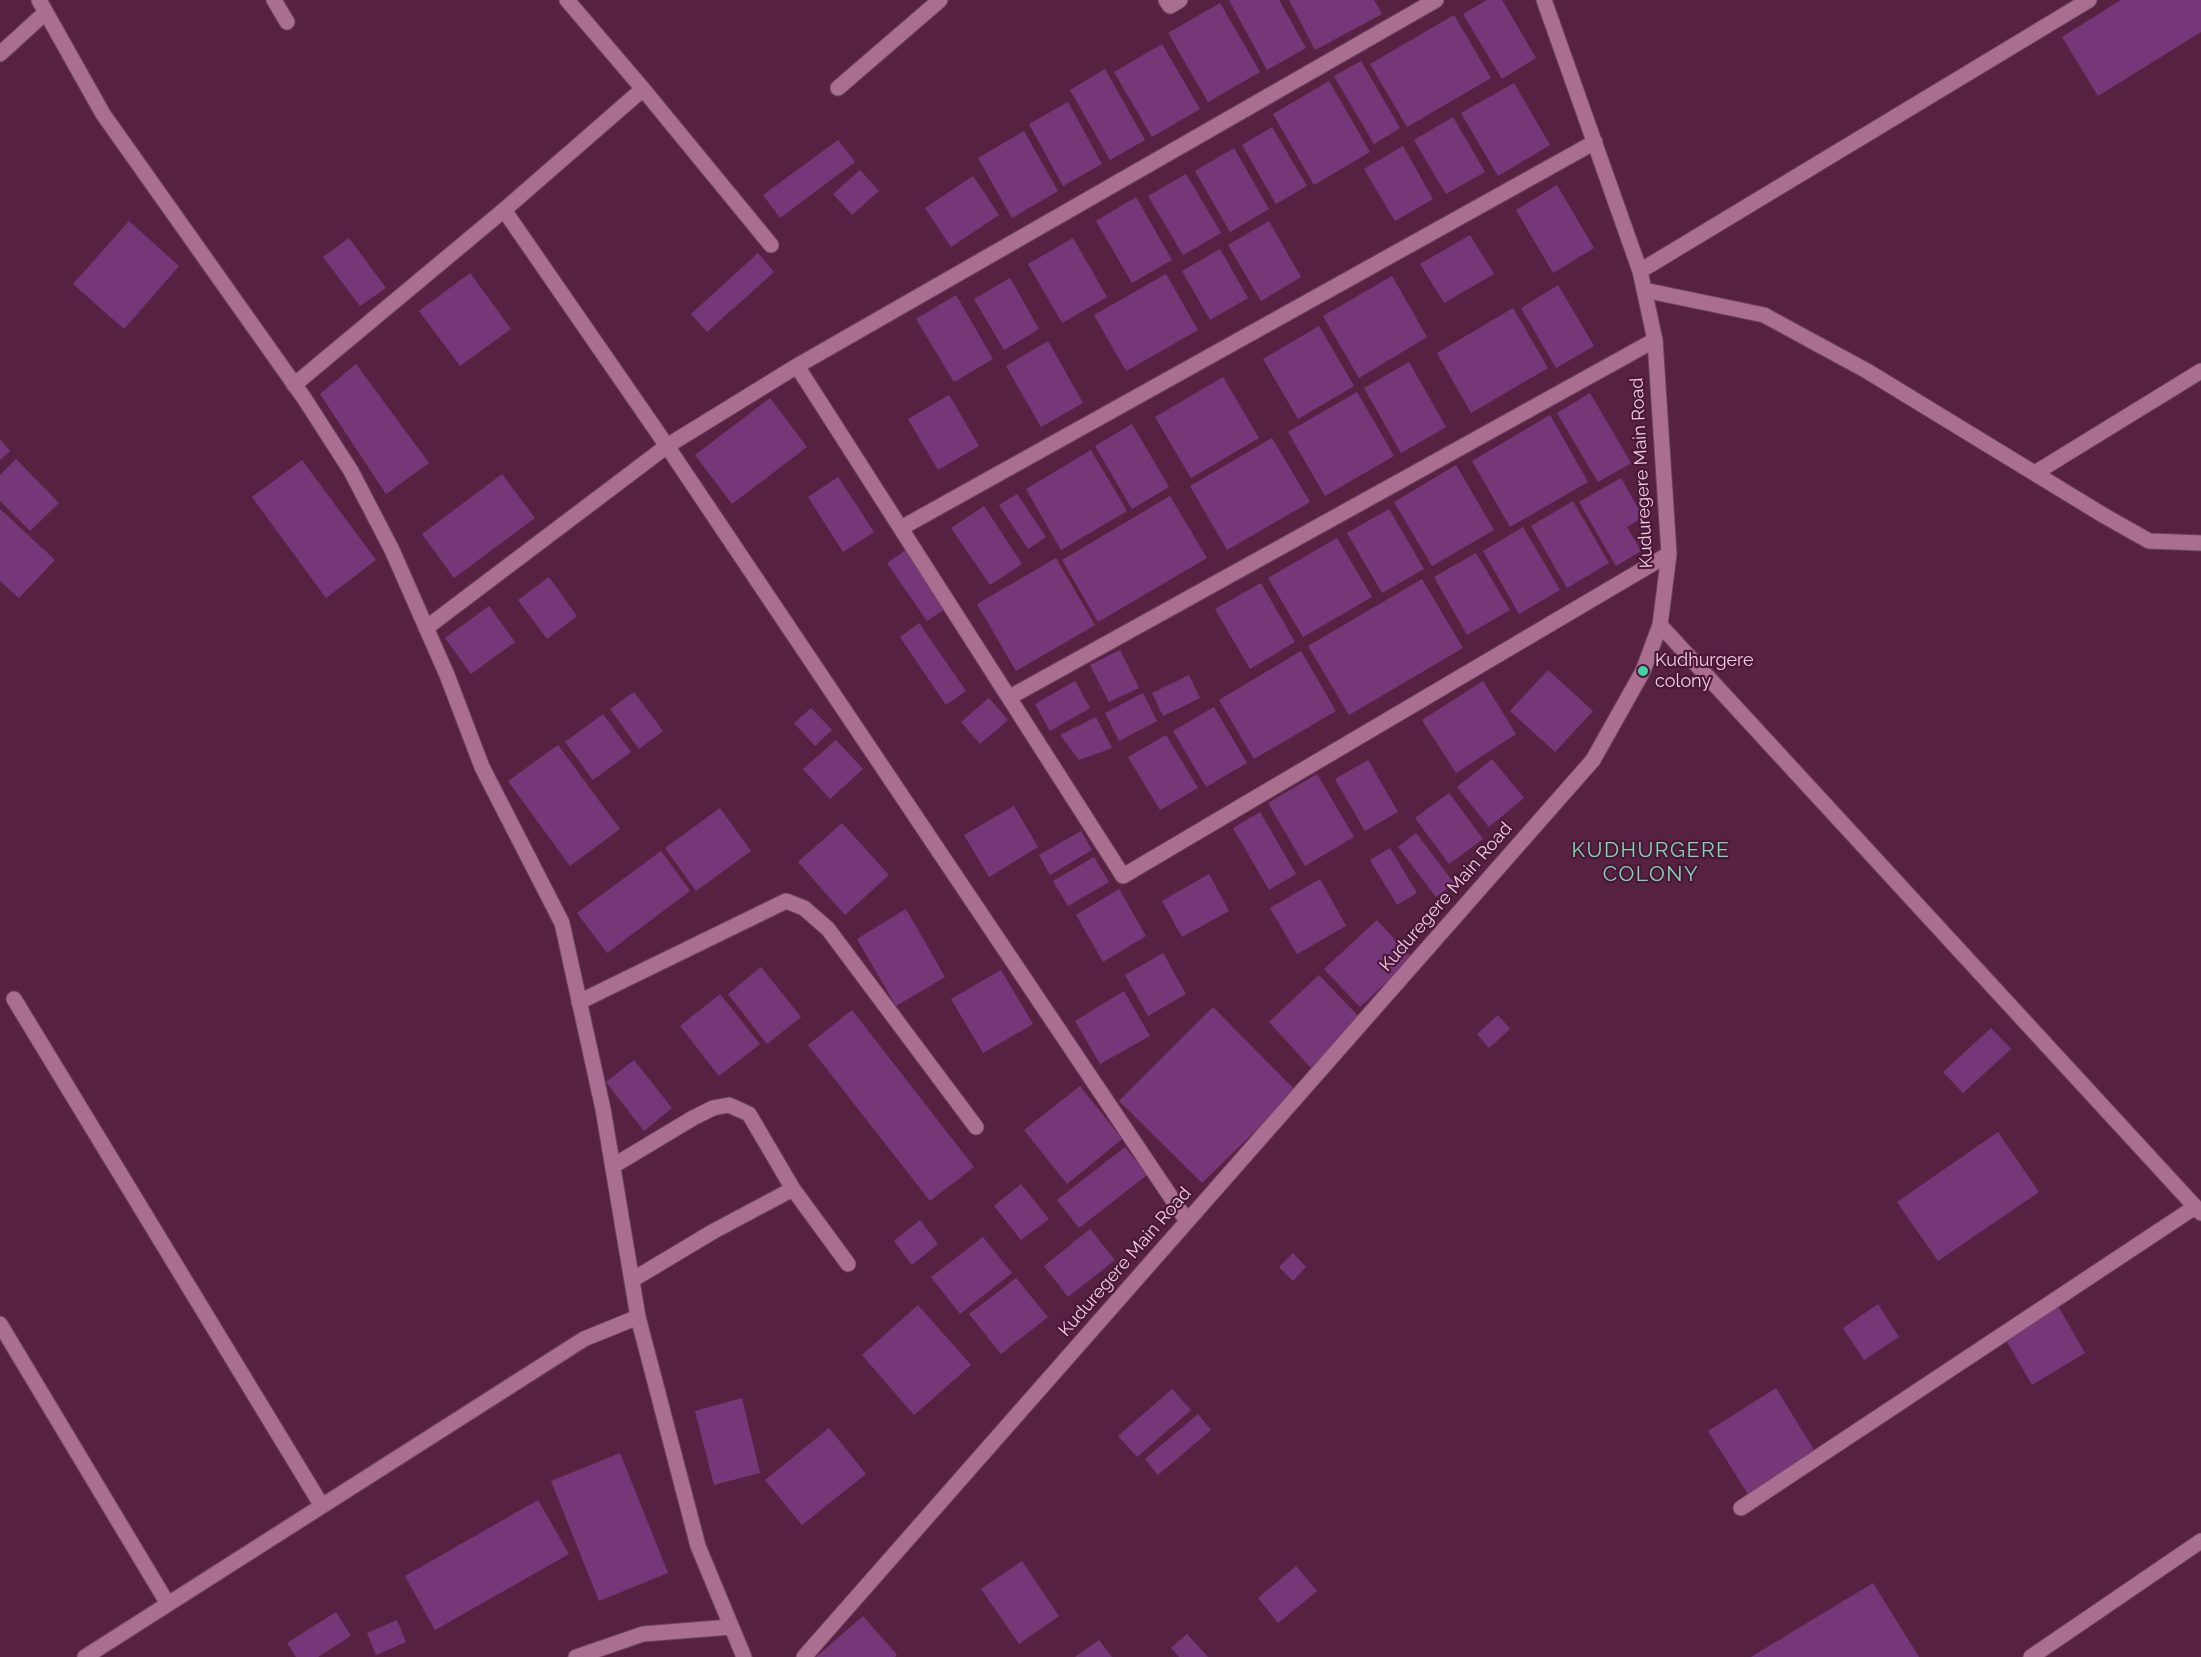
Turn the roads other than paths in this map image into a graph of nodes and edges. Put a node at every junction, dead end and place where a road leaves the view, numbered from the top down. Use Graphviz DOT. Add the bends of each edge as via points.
graph roads {
  1 [pos="274,0"];
  2 [pos="567,0"];
  3 [pos="940,0"];
  4 [pos="1166,0"];
  5 [pos="1180,0"];
  6 [pos="1436,0"];
  7 [pos="1544,0"];
  8 [pos="2089,0"];
  9 [pos="42,6"];
  10 [pos="288,22"];
  11 [pos="0,54"];
  12 [pos="838,88"];
  13 [pos="643,89"];
  14 [pos="1595,142"];
  15 [pos="504,210"];
  16 [pos="771,245"];
  17 [pos="1640,271"];
  18 [pos="1644,290"];
  19 [pos="1655,340"];
  20 [pos="797,366"];
  21 [pos="2201,371"];
  22 [pos="294,385"];
  23 [pos="667,446"];
  24 [pos="2035,473"];
  25 [pos="901,528"];
  26 [pos="2201,543"];
  27 [pos="1669,554"];
  28 [pos="1660,624"];
  29 [pos="426,628"];
  30 [pos="1010,697"];
  31 [pos="14,999"];
  32 [pos="579,1002"];
  33 [pos="976,1127"];
  34 [pos="613,1166"];
  35 [pos="793,1189"];
  36 [pos="2198,1210"];
  37 [pos="1187,1221"];
  38 [pos="848,1264"];
  39 [pos="632,1280"];
  40 [pos="638,1317"];
  41 [pos="0,1324"];
  42 [pos="321,1506"];
  43 [pos="1742,1508"];
  44 [pos="2201,1541"];
  45 [pos="168,1604"];
  46 [pos="731,1627"];
  47 [pos="85,1657"];
  48 [pos="576,1657"];
  49 [pos="744,1657"];
  50 [pos="804,1657"];
  51 [pos="2031,1657"];
  1 -- 10 [label="street"];
  2 -- 13 [label="street"];
  3 -- 12 [label="street"];
  4 -- 5 [label="street" via="1170,6"];
  6 -- 20 [label="street"];
  7 -- 14 [label="street, Kuduregere Main Road"];
  8 -- 17 [label="street"];
  9 -- 11 [label="street"];
  9 -- 22 [label="street" via="103,114"];
  13 -- 15 [label="street"];
  13 -- 16 [label="street"];
  14 -- 17 [label="street, Kuduregere Main Road"];
  14 -- 25 [label="street"];
  15 -- 22 [label="street"];
  15 -- 23 [label="street"];
  17 -- 18 [label="street, Kuduregere Main Road"];
  18 -- 19 [label="street, Kuduregere Main Road"];
  18 -- 24 [label="street" via="1764,315 1867,371"];
  19 -- 27 [label="street, Kuduregere Main Road"];
  19 -- 30 [label="street"];
  20 -- 23 [label="street"];
  20 -- 25 [label="street"];
  21 -- 24 [label="street"];
  22 -- 29 [label="street" via="351,471"];
  23 -- 29 [label="street"];
  23 -- 37 [label="street"];
  24 -- 26 [label="street" via="2149,541"];
  25 -- 30 [label="street"];
  27 -- 28 [label="street, Kuduregere Main Road"];
  27 -- 30 [label="street" via="1124,876"];
  28 -- 36 [label="street"];
  28 -- 37 [label="street, Kuduregere Main Road" via="1644,670 1593,760"];
  29 -- 32 [label="street" via="482,767 562,923"];
  31 -- 42 [label="street"];
  32 -- 33 [label="street" via="786,901 804,908 828,929"];
  32 -- 34 [label="street"];
  34 -- 35 [label="street" via="693,1118 729,1105 749,1114"];
  34 -- 39 [label="street"];
  35 -- 38 [label="street"];
  35 -- 39 [label="street"];
  36 -- 43 [label="street"];
  37 -- 50 [label="street, Kuduregere Main Road"];
  39 -- 40 [label="street"];
  40 -- 42 [label="street" via="584,1339"];
  40 -- 46 [label="street" via="698,1545"];
  41 -- 45 [label="street"];
  42 -- 45 [label="street"];
  44 -- 51 [label="street"];
  45 -- 47 [label="street"];
  46 -- 48 [label="street" via="643,1634"];
  46 -- 49 [label="street"];
}
